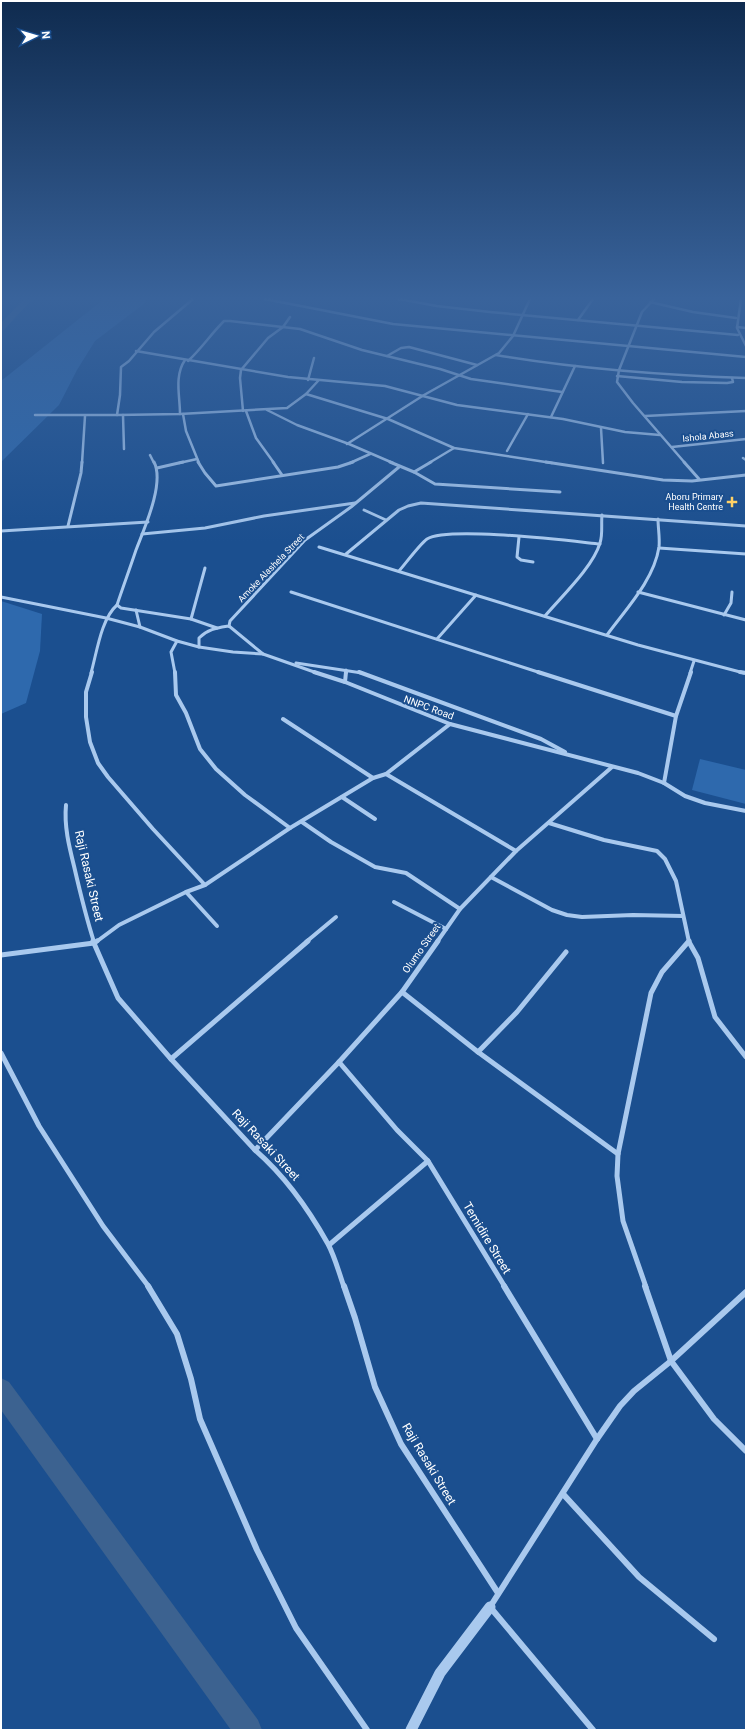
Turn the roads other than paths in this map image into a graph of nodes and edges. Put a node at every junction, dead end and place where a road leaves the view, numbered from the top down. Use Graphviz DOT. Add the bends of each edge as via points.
graph roads {
  1 [pos="121,380"];
  2 [pos="179,380"];
  3 [pos="240,380"];
  4 [pos="308,380"];
  5 [pos="451,380"];
  6 [pos="479,380"];
  7 [pos="568,380"];
  8 [pos="618,380"];
  9 [pos="658,380"];
  10 [pos="732,380"];
  11 [pos="318,381"];
  12 [pos="562,392"];
  13 [pos="306,394"];
  14 [pos="424,395"];
  15 [pos="266,410"];
  16 [pos="245,411"];
  17 [pos="746,411"];
  18 [pos="181,414"];
  19 [pos="528,414"];
  20 [pos="34,415"];
  21 [pos="117,415"];
  22 [pos="123,415"];
  23 [pos="85,416"];
  24 [pos="645,416"];
  25 [pos="551,417"];
  26 [pos="388,419"];
  27 [pos="601,428"];
  28 [pos="660,435"];
  29 [pos="746,439"];
  30 [pos="347,444"];
  31 [pos="672,447"];
  32 [pos="454,448"];
  33 [pos="124,449"];
  34 [pos="507,451"];
  35 [pos="370,454"];
  36 [pos="150,455"];
  37 [pos="743,458"];
  38 [pos="196,459"];
  39 [pos="746,460"];
  40 [pos="603,463"];
  41 [pos="399,467"];
  42 [pos="157,468"];
  43 [pos="414,472"];
  44 [pos="282,475"];
  45 [pos="746,475"];
  46 [pos="699,479"];
  47 [pos="560,492"];
  48 [pos="356,503"];
  49 [pos="364,510"];
  50 [pos="602,515"];
  51 [pos="658,519"];
  52 [pos="386,520"];
  53 [pos="148,522"];
  54 [pos="68,526"];
  55 [pos="746,526"];
  56 [pos="1,531"];
  57 [pos="142,534"];
  58 [pos="519,537"];
  59 [pos="600,544"];
  60 [pos="319,547"];
  61 [pos="659,548"];
  62 [pos="346,554"];
  63 [pos="746,554"];
  64 [pos="534,562"];
  65 [pos="205,568"];
  66 [pos="399,571"];
  67 [pos="291,592"];
  68 [pos="638,592"];
  69 [pos="732,592"];
  70 [pos="476,595"];
  71 [pos="1,597"];
  72 [pos="117,605"];
  73 [pos="136,610"];
  74 [pos="724,615"];
  75 [pos="545,616"];
  76 [pos="106,618"];
  77 [pos="191,619"];
  78 [pos="746,620"];
  79 [pos="229,626"];
  80 [pos="140,627"];
  81 [pos="217,628"];
  82 [pos="606,635"];
  83 [pos="437,640"];
  84 [pos="177,642"];
  85 [pos="199,647"];
  86 [pos="263,654"];
  87 [pos="694,661"];
  88 [pos="291,663"];
  89 [pos="346,670"];
  90 [pos="746,673"];
  91 [pos="345,682"];
  92 [pos="676,716"];
  93 [pos="283,718"];
  94 [pos="450,724"];
  95 [pos="572,756"];
  96 [pos="612,767"];
  97 [pos="386,774"];
  98 [pos="373,778"];
  99 [pos="664,783"];
  100 [pos="342,797"];
  101 [pos="66,805"];
  102 [pos="746,811"];
  103 [pos="375,819"];
  104 [pos="302,822"];
  105 [pos="549,823"];
  106 [pos="290,828"];
  107 [pos="516,851"];
  108 [pos="491,876"];
  109 [pos="205,884"];
  110 [pos="186,892"];
  111 [pos="394,902"];
  112 [pos="460,910"];
  113 [pos="683,916"];
  114 [pos="336,917"];
  115 [pos="217,926"];
  116 [pos="446,929"];
  117 [pos="689,942"];
  118 [pos="94,943"];
  119 [pos="566,952"];
  120 [pos="1,955"];
  121 [pos="402,992"];
  122 [pos="478,1052"];
  123 [pos="1,1053"];
  124 [pos="746,1057"];
  125 [pos="171,1059"];
  126 [pos="339,1062"];
  127 [pos="256,1150"];
  128 [pos="618,1154"];
  129 [pos="428,1161"];
  130 [pos="329,1245"];
  131 [pos="746,1292"];
  132 [pos="671,1361"];
  133 [pos="597,1439"];
  134 [pos="746,1450"];
  135 [pos="563,1494"];
  136 [pos="498,1593"];
  137 [pos="490,1607"];
  138 [pos="714,1639"];
  139 [pos="367,1730"];
  140 [pos="411,1730"];
  141 [pos="593,1730"];
  1 -- 21 [label="street"];
  2 -- 18 [label="street"];
  3 -- 16 [label="street"];
  4 -- 11 [label="street"];
  5 -- 14 [label="street"];
  6 -- 12 [label="street"];
  7 -- 12 [label="street"];
  8 -- 24 [label="street" via="619,385"];
  9 -- 10 [label="street" via="731,383"];
  11 -- 13 [label="street"];
  11 -- 14 [label="street" via="373,384"];
  12 -- 25 [label="street"];
  13 -- 15 [label="street" via="287,408"];
  13 -- 26 [label="street"];
  14 -- 19 [label="street" via="457,405"];
  14 -- 26 [label="street"];
  15 -- 16 [label="street"];
  15 -- 30 [label="street" via="306,430"];
  16 -- 18 [label="street"];
  16 -- 44 [label="street" via="258,442"];
  17 -- 24 [label="street"];
  18 -- 22 [label="street"];
  18 -- 38 [label="street" via="184,430"];
  19 -- 25 [label="street"];
  19 -- 34 [label="street"];
  20 -- 23 [label="street"];
  21 -- 22 [label="street"];
  21 -- 23 [label="street"];
  22 -- 33 [label="street"];
  23 -- 54 [label="street" via="80,473"];
  24 -- 28 [label="street"];
  25 -- 27 [label="street"];
  26 -- 30 [label="street"];
  26 -- 32 [label="street"];
  27 -- 28 [label="street"];
  27 -- 40 [label="street"];
  28 -- 31 [label="street"];
  29 -- 31 [label="street, Ishola Abass"];
  30 -- 35 [label="street"];
  31 -- 46 [label="street"];
  32 -- 43 [label="street"];
  32 -- 46 [label="street" via="663,480"];
  35 -- 41 [label="street"];
  35 -- 44 [label="street" via="338,467"];
  36 -- 42 [label="street"];
  37 -- 39 [label="street"];
  38 -- 42 [label="street"];
  38 -- 44 [label="street" via="216,486"];
  41 -- 43 [label="street"];
  41 -- 48 [label="street, Amoke Alashela Street"];
  42 -- 53 [label="street"];
  43 -- 47 [label="street" via="435,484"];
  45 -- 46 [label="street"];
  48 -- 57 [label="street" via="264,516 205,528"];
  48 -- 79 [label="street, Amoke Alashela Street" via="305,540 260,587 230,621"];
  49 -- 52 [label="street"];
  50 -- 51 [label="street"];
  50 -- 52 [label="street" via="419,503 408,504"];
  50 -- 59 [label="street"];
  51 -- 55 [label="street"];
  51 -- 61 [label="street"];
  52 -- 62 [label="street"];
  53 -- 54 [label="street"];
  53 -- 57 [label="street"];
  54 -- 56 [label="street"];
  57 -- 72 [label="street"];
  58 -- 59 [label="street"];
  58 -- 64 [label="street" via="517,557"];
  58 -- 66 [label="street" via="454,533 438,535 427,539"];
  59 -- 75 [label="street" via="578,577"];
  60 -- 62 [label="street"];
  61 -- 63 [label="street"];
  61 -- 68 [label="street" via="656,560"];
  62 -- 66 [label="street"];
  65 -- 77 [label="street"];
  66 -- 70 [label="street"];
  67 -- 83 [label="street"];
  68 -- 74 [label="street"];
  68 -- 82 [label="street"];
  69 -- 74 [label="street" via="731,603"];
  70 -- 75 [label="street"];
  70 -- 83 [label="street"];
  71 -- 76 [label="street, NNPC Road"];
  72 -- 73 [label="street"];
  72 -- 76 [label="street"];
  73 -- 77 [label="street"];
  73 -- 80 [label="street"];
  74 -- 78 [label="street"];
  75 -- 82 [label="street"];
  76 -- 80 [label="street, NNPC Road"];
  76 -- 109 [label="street" via="86,692 91,745 96,760 152,830"];
  77 -- 81 [label="street"];
  79 -- 81 [label="street"];
  79 -- 86 [label="street"];
  80 -- 84 [label="street, NNPC Road"];
  81 -- 85 [label="street" via="210,629 199,638"];
  82 -- 87 [label="street"];
  83 -- 92 [label="street"];
  84 -- 85 [label="street, NNPC Road"];
  84 -- 106 [label="street" via="171,652 176,695 200,749 216,769 245,796"];
  85 -- 86 [label="street, NNPC Road"];
  86 -- 88 [label="street, NNPC Road"];
  87 -- 90 [label="street"];
  87 -- 92 [label="street"];
  88 -- 89 [label="street"];
  88 -- 91 [label="street, NNPC Road"];
  89 -- 91 [label="street"];
  89 -- 95 [label="street" via="357,671 463,708 541,739"];
  91 -- 94 [label="street, NNPC Road"];
  92 -- 99 [label="street"];
  93 -- 98 [label="street"];
  94 -- 95 [label="street, NNPC Road"];
  94 -- 97 [label="street"];
  95 -- 96 [label="street, NNPC Road"];
  96 -- 99 [label="street, NNPC Road"];
  96 -- 105 [label="street, Olumo Street"];
  97 -- 98 [label="street"];
  97 -- 107 [label="street"];
  98 -- 100 [label="street"];
  99 -- 102 [label="street, NNPC Road" via="685,796 705,803"];
  100 -- 103 [label="street"];
  100 -- 104 [label="street"];
  101 -- 118 [label="street, Raji Rasaki Street" via="65,818 72,859"];
  104 -- 106 [label="street"];
  104 -- 112 [label="street" via="375,867 406,873"];
  105 -- 107 [label="street, Olumo Street"];
  105 -- 113 [label="street" via="604,840 657,851 664,856 670,866"];
  106 -- 109 [label="street"];
  107 -- 108 [label="street, Olumo Street"];
  108 -- 112 [label="street, Olumo Street"];
  108 -- 113 [label="street" via="552,910 567,915"];
  109 -- 110 [label="street"];
  110 -- 115 [label="street"];
  110 -- 118 [label="street" via="119,926"];
  111 -- 116 [label="street"];
  112 -- 116 [label="street, Olumo Street"];
  113 -- 117 [label="street"];
  114 -- 125 [label="street" via="262,978"];
  116 -- 121 [label="street, Olumo Street"];
  117 -- 124 [label="street" via="698,958 716,1017"];
  117 -- 128 [label="street" via="654,983"];
  118 -- 120 [label="street"];
  118 -- 125 [label="street, Raji Rasaki Street" via="118,998"];
  119 -- 122 [label="street" via="517,1012"];
  121 -- 122 [label="street"];
  121 -- 126 [label="street, Olumo Street"];
  122 -- 128 [label="street"];
  123 -- 139 [label="street" via="39,1126 103,1226 151,1290 177,1334 200,1419 257,1550 296,1628"];
  125 -- 127 [label="street, Raji Rasaki Street"];
  126 -- 127 [label="street, Olumo Street"];
  126 -- 129 [label="street, Temidire Street" via="397,1130"];
  127 -- 130 [label="street, Raji Rasaki Street" via="296,1194"];
  128 -- 132 [label="street" via="617,1176 623,1221"];
  129 -- 130 [label="street"];
  129 -- 133 [label="street, Temidire Street"];
  130 -- 136 [label="street, Raji Rasaki Street" via="355,1318 375,1387 401,1444"];
  131 -- 132 [label="street"];
  132 -- 133 [label="street" via="634,1391"];
  132 -- 134 [label="street" via="714,1419"];
  133 -- 135 [label="street"];
  135 -- 136 [label="street"];
  135 -- 138 [label="street" via="639,1577"];
  136 -- 137 [label="street"];
  137 -- 140 [label="street" via="440,1672"];
  137 -- 141 [label="street"];
}
